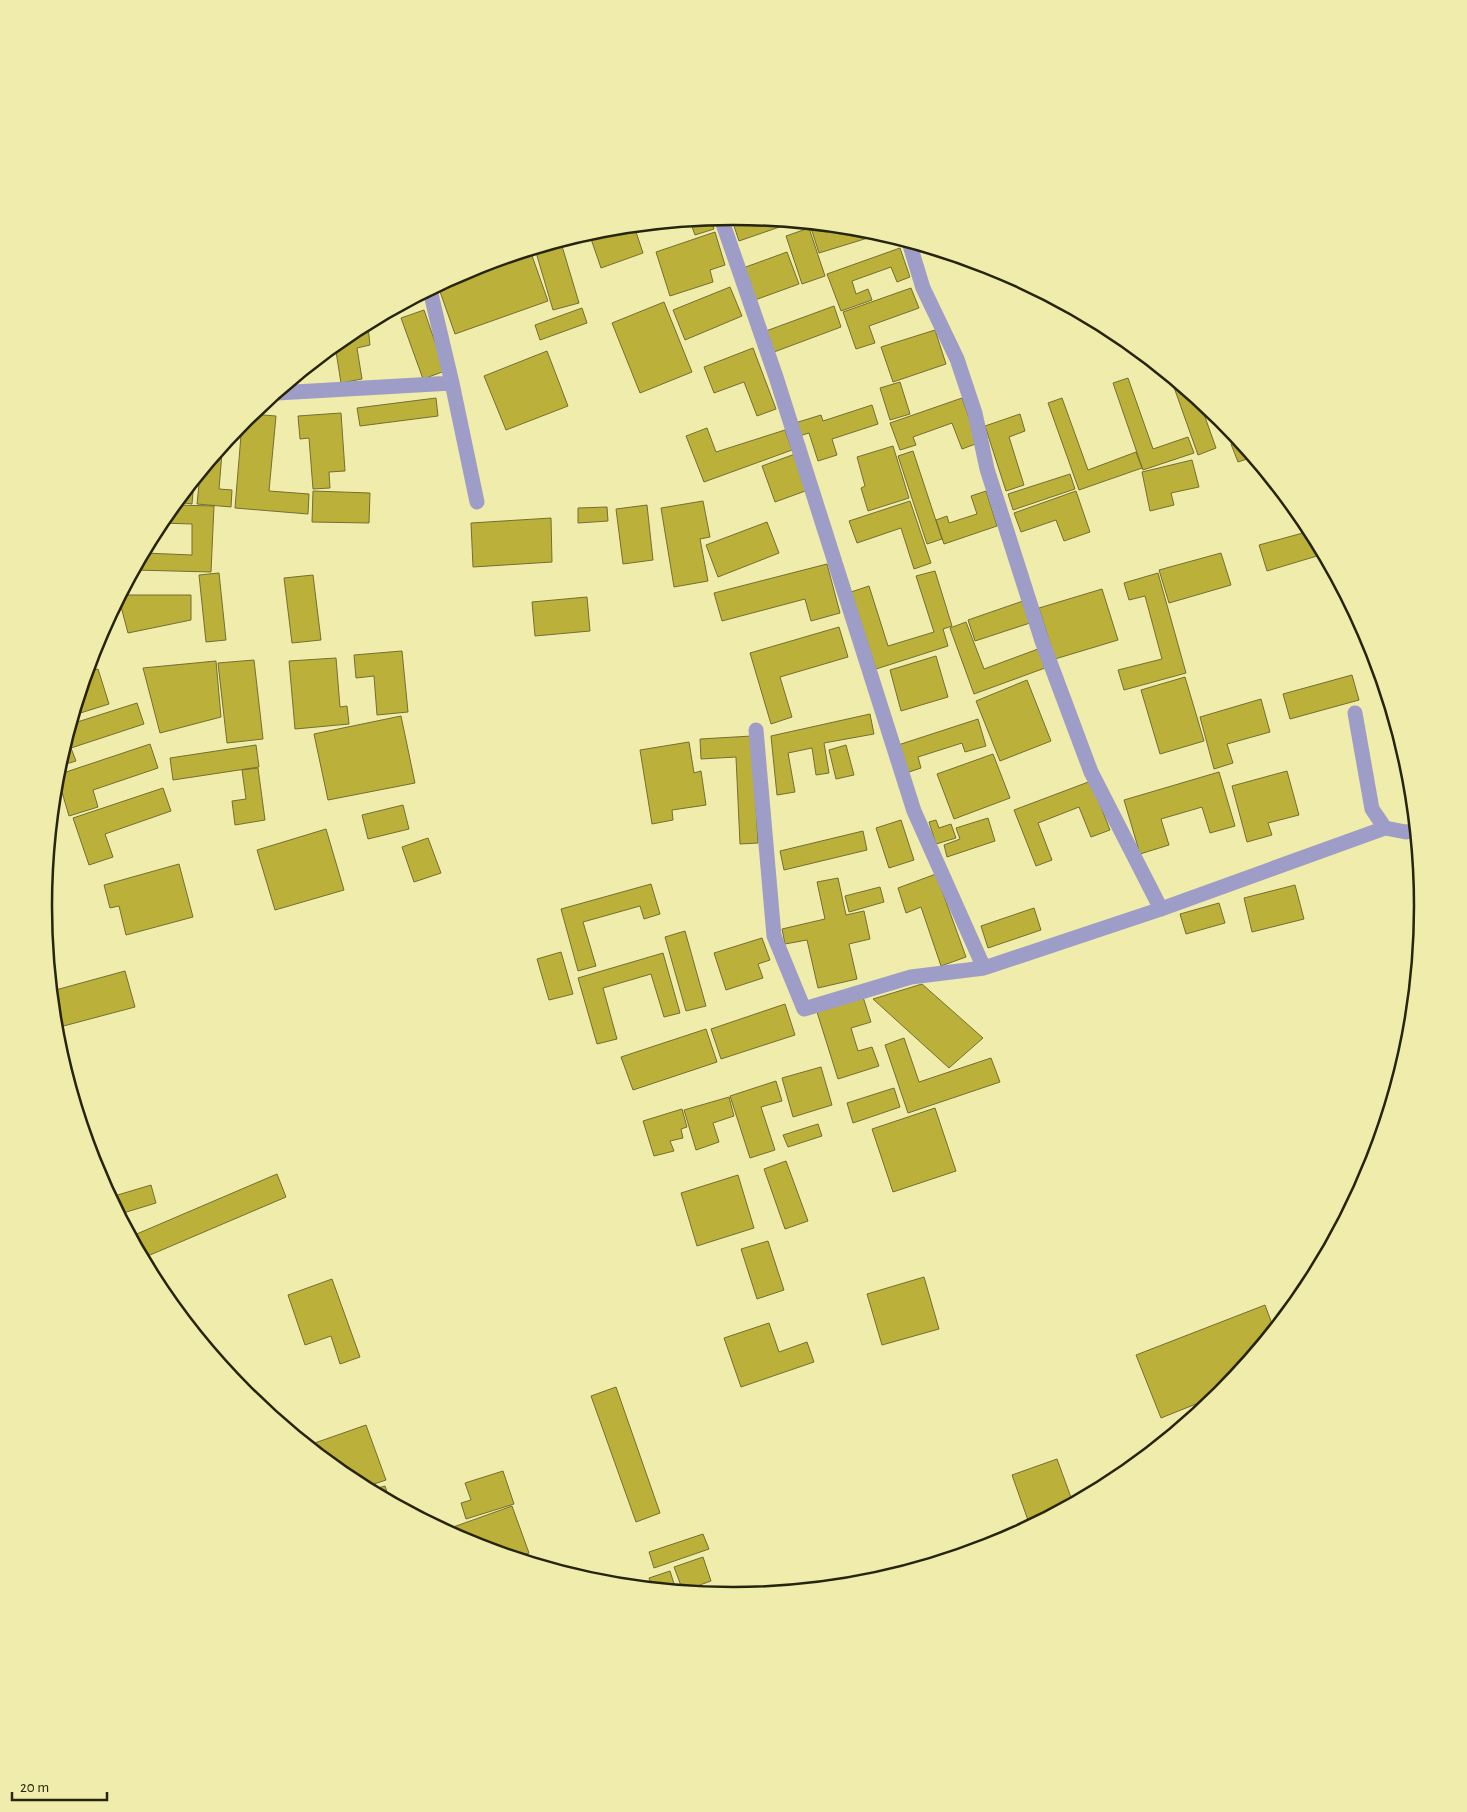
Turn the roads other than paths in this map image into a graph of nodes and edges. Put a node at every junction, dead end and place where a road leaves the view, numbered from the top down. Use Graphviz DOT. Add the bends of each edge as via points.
graph roads {
  1 [pos="724,225"];
  2 [pos="911,248"];
  3 [pos="431,295"];
  4 [pos="452,384"];
  5 [pos="286,393"];
  6 [pos="477,502"];
  7 [pos="1355,713"];
  8 [pos="756,730"];
  9 [pos="1385,828"];
  10 [pos="1410,831"];
  11 [pos="1161,909"];
  12 [pos="984,968"];
  1 -- 12 [label="street" via="776,377 914,811"];
  2 -- 11 [label="street" via="923,288 957,359 975,413 987,469 1042,641 1091,772"];
  3 -- 4 [label="street"];
  4 -- 5 [label="street"];
  4 -- 6 [label="street"];
  7 -- 9 [label="street" via="1372,809"];
  8 -- 12 [label="street" via="774,936 804,1009 911,978"];
  9 -- 10 [label="street"];
  9 -- 11 [label="street"];
  11 -- 12 [label="street"];
}
